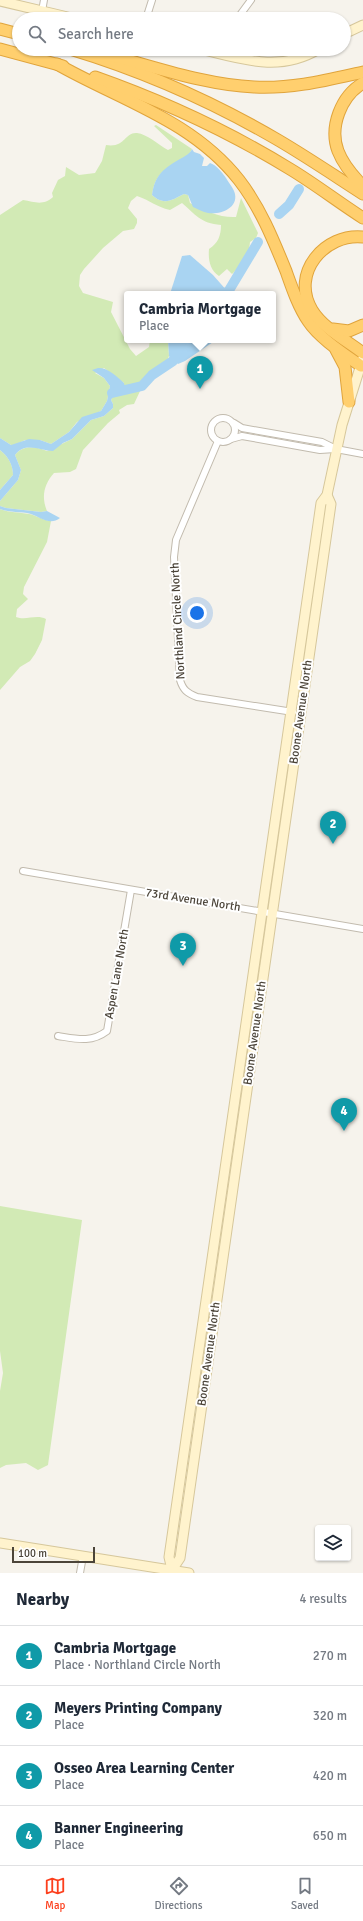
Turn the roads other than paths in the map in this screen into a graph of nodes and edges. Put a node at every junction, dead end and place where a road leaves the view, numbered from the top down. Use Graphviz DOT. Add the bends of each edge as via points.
graph roads {
  1 [pos="44,0"];
  2 [pos="152,0"];
  3 [pos="251,0"];
  4 [pos="0,1"];
  5 [pos="42,11"];
  6 [pos="46,12"];
  7 [pos="148,12"];
  8 [pos="242,12"];
  9 [pos="363,25"];
  10 [pos="0,29"];
  11 [pos="351,31"];
  12 [pos="12,32"];
  13 [pos="0,49"];
  14 [pos="12,52"];
  15 [pos="27,56"];
  16 [pos="89,56"];
  17 [pos="112,56"];
  18 [pos="236,56"];
  19 [pos="304,56"];
  20 [pos="57,64"];
  21 [pos="363,72"];
  22 [pos="360,86"];
  23 [pos="363,186"];
  24 [pos="363,194"];
  25 [pos="363,218"];
  26 [pos="363,237"];
  27 [pos="323,323"];
  28 [pos="363,325"];
  29 [pos="330,342"];
  30 [pos="363,353"];
  31 [pos="362,364"];
  32 [pos="349,402"];
  33 [pos="234,423"];
  34 [pos="231,439"];
  35 [pos="218,441"];
  36 [pos="336,449"];
  37 [pos="363,454"];
  38 [pos="327,495"];
  39 [pos="290,712"];
  40 [pos="301,713"];
  41 [pos="23,871"];
  42 [pos="131,890"];
  43 [pos="262,912"];
  44 [pos="272,914"];
  45 [pos="363,929"];
  46 [pos="58,1036"];
  47 [pos="0,1543"];
  48 [pos="83,1556"];
  49 [pos="172,1572"];
  50 [pos="80,1573"];
  51 [pos="188,1573"];
  1 -- 5 [label="street"];
  2 -- 7 [label="street"];
  3 -- 8 [label="street"];
  4 -- 5 [label="street"];
  5 -- 6 [label="street"];
  9 -- 11 [label="street"];
  10 -- 12 [label="highway"];
  13 -- 14 [label="highway"];
  15 -- 20 [label="highway"];
  16 -- 24 [label="highway" via="159,81 220,108 280,141"];
  17 -- 21 [label="highway" via="205,80 244,87 289,86 329,81"];
  18 -- 19 [label="street" via="252,62 274,63"];
  20 -- 25 [label="highway" via="156,100 214,127 294,171"];
  20 -- 29 [label="highway" via="82,79 164,118 194,137 221,159 244,186 263,217 308,322"];
  22 -- 23 [label="highway" via="345,101 339,112 336,141 343,162"];
  26 -- 27 [label="highway" via="346,237 332,242 320,251 310,265 306,280 307,296 312,309"];
  27 -- 28 [label="highway" via="345,332"];
  27 -- 30 [label="highway"];
  29 -- 31 [label="highway"];
  29 -- 32 [label="highway" via="345,367"];
  31 -- 32 [label="street, Boone Avenue North"];
  32 -- 36 [label="street, Boone Avenue North"];
  33 -- 34 [label="street" via="235,430"];
  33 -- 35 [label="street" via="223,417 214,422 211,432"];
  33 -- 36 [label="street" via="242,428 322,442"];
  34 -- 35 [label="street"];
  34 -- 36 [label="street" via="242,436 320,450"];
  35 -- 39 [label="street, Northland Circle North" via="189,505 174,548 180,680 188,693 197,697"];
  36 -- 37 [label="street"];
  36 -- 38 [label="street, Boone Avenue North"];
  38 -- 39 [label="street, Boone Avenue North" via="321,503"];
  38 -- 40 [label="street, Boone Avenue North" via="331,504"];
  39 -- 40 [label="street, Northland Circle North"];
  39 -- 43 [label="street, Boone Avenue North"];
  40 -- 44 [label="street, Boone Avenue North"];
  41 -- 42 [label="street, 73rd Avenue North"];
  42 -- 43 [label="street, 73rd Avenue North"];
  42 -- 46 [label="street, Aspen Lane North" via="107,1031 98,1038 88,1040"];
  43 -- 44 [label="street, 73rd Avenue North"];
  43 -- 49 [label="street, Boone Avenue North" via="169,1557"];
  44 -- 45 [label="street, 73rd Avenue North"];
  44 -- 49 [label="street, Boone Avenue North" via="180,1558"];
  47 -- 48 [label="street"];
  48 -- 49 [label="street"];
  48 -- 50 [label="street"];
  49 -- 51 [label="street"];
}
